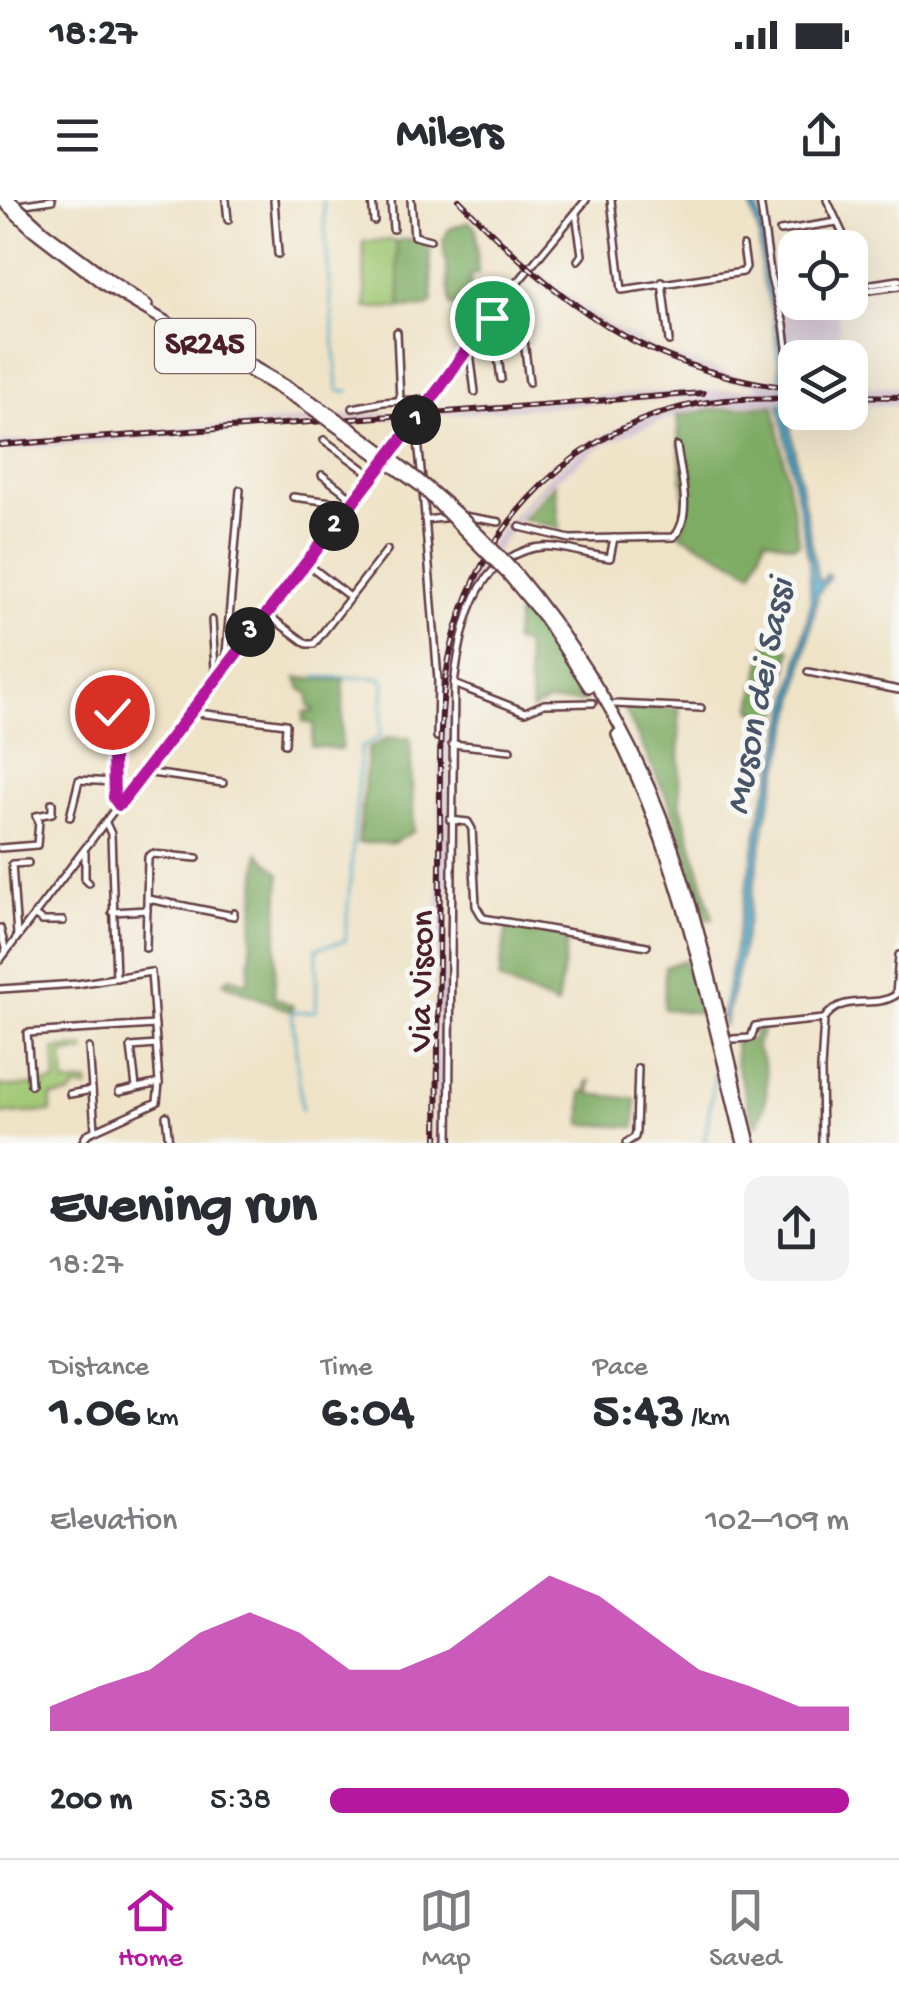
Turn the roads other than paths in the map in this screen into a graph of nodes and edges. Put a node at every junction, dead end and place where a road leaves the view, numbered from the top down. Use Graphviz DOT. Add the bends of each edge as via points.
graph roads {
  1 [pos="10,200"];
  2 [pos="52,200"];
  3 [pos="226,200"];
  4 [pos="274,200"];
  5 [pos="372,200"];
  6 [pos="391,200"];
  7 [pos="411,200"];
  8 [pos="586,200"];
  9 [pos="611,200"];
  10 [pos="760,200"];
  11 [pos="827,200"];
  12 [pos="31,202"];
  13 [pos="0,203"];
  14 [pos="576,213"];
  15 [pos="34,216"];
  16 [pos="228,220"];
  17 [pos="374,221"];
  18 [pos="837,222"];
  19 [pos="393,229"];
  20 [pos="786,230"];
  21 [pos="841,230"];
  22 [pos="430,240"];
  23 [pos="744,246"];
  24 [pos="278,254"];
  25 [pos="578,260"];
  26 [pos="517,282"];
  27 [pos="662,282"];
  28 [pos="868,282"];
  29 [pos="899,283"];
  30 [pos="872,284"];
  31 [pos="110,285"];
  32 [pos="890,287"];
  33 [pos="868,289"];
  34 [pos="492,314"];
  35 [pos="398,332"];
  36 [pos="786,340"];
  37 [pos="669,341"];
  38 [pos="469,344"];
  39 [pos="500,379"];
  40 [pos="529,382"];
  41 [pos="475,392"];
  42 [pos="430,399"];
  43 [pos="400,401"];
  44 [pos="353,408"];
  45 [pos="418,418"];
  46 [pos="324,440"];
  47 [pos="677,446"];
  48 [pos="322,476"];
  49 [pos="372,476"];
  50 [pos="240,490"];
  51 [pos="293,497"];
  52 [pos="355,500"];
  53 [pos="349,507"];
  54 [pos="425,520"];
  55 [pos="500,522"];
  56 [pos="520,527"];
  57 [pos="614,538"];
  58 [pos="387,550"];
  59 [pos="302,564"];
  60 [pos="512,574"];
  61 [pos="350,597"];
  62 [pos="212,620"];
  63 [pos="263,621"];
  64 [pos="230,658"];
  65 [pos="808,672"];
  66 [pos="219,674"];
  67 [pos="111,682"];
  68 [pos="454,684"];
  69 [pos="899,690"];
  70 [pos="593,703"];
  71 [pos="614,704"];
  72 [pos="701,708"];
  73 [pos="189,712"];
  74 [pos="437,737"];
  75 [pos="286,744"];
  76 [pos="452,744"];
  77 [pos="510,750"];
  78 [pos="144,772"];
  79 [pos="113,782"];
  80 [pos="224,783"];
  81 [pos="52,804"];
  82 [pos="119,805"];
  83 [pos="70,817"];
  84 [pos="450,820"];
  85 [pos="106,822"];
  86 [pos="98,831"];
  87 [pos="110,839"];
  88 [pos="0,848"];
  89 [pos="84,850"];
  90 [pos="197,858"];
  91 [pos="28,863"];
  92 [pos="89,882"];
  93 [pos="148,899"];
  94 [pos="148,910"];
  95 [pos="112,912"];
  96 [pos="234,913"];
  97 [pos="34,915"];
  98 [pos="63,920"];
  99 [pos="0,928"];
  100 [pos="18,936"];
  101 [pos="648,946"];
  102 [pos="146,948"];
  103 [pos="6,952"];
  104 [pos="899,956"];
  105 [pos="0,960"];
  106 [pos="116,978"];
  107 [pos="0,989"];
  108 [pos="824,1019"];
  109 [pos="155,1024"];
  110 [pos="733,1038"];
  111 [pos="156,1045"];
  112 [pos="89,1048"];
  113 [pos="638,1068"];
  114 [pos="158,1083"];
  115 [pos="31,1085"];
  116 [pos="136,1088"];
  117 [pos="92,1090"];
  118 [pos="119,1092"];
  119 [pos="70,1094"];
  120 [pos="166,1116"];
  121 [pos="95,1131"];
  122 [pos="82,1143"];
  123 [pos="169,1143"];
  124 [pos="449,1143"];
  125 [pos="626,1143"];
  126 [pos="746,1143"];
  127 [pos="822,1143"];
  1 -- 31 [label="highway, SR245, bridge"];
  2 -- 12 [label="street"];
  3 -- 16 [label="street"];
  4 -- 24 [label="street"];
  5 -- 17 [label="street"];
  6 -- 19 [label="street"];
  7 -- 22 [label="street" via="414,236"];
  8 -- 14 [label="street"];
  9 -- 27 [label="street" via="622,290"];
  10 -- 36 [label="street"];
  11 -- 18 [label="street"];
  12 -- 13 [label="street"];
  12 -- 15 [label="street"];
  13 -- 31 [label="highway, SR245, bridge"];
  14 -- 25 [label="street"];
  14 -- 26 [label="street"];
  18 -- 20 [label="street"];
  18 -- 21 [label="street"];
  23 -- 27 [label="street" via="743,272"];
  26 -- 34 [label="street"];
  26 -- 40 [label="street"];
  27 -- 37 [label="street"];
  28 -- 30 [label="street"];
  29 -- 30 [label="street"];
  29 -- 32 [label="street"];
  30 -- 32 [label="street"];
  31 -- 60 [label="highway, SR245, bridge" via="308,402 420,486"];
  32 -- 33 [label="street"];
  34 -- 38 [label="street"];
  34 -- 39 [label="street"];
  35 -- 43 [label="street"];
  38 -- 41 [label="street"];
  38 -- 42 [label="street"];
  42 -- 43 [label="street"];
  42 -- 45 [label="street"];
  43 -- 44 [label="street"];
  45 -- 49 [label="street"];
  45 -- 54 [label="street"];
  46 -- 49 [label="street"];
  47 -- 57 [label="street, Via Viscon" via="685,512 677,535"];
  48 -- 52 [label="street"];
  49 -- 52 [label="street"];
  50 -- 64 [label="street"];
  51 -- 53 [label="street"];
  52 -- 53 [label="street"];
  53 -- 59 [label="street"];
  54 -- 55 [label="street" via="466,516"];
  54 -- 74 [label="street"];
  56 -- 57 [label="street, Via Viscon" via="570,539"];
  57 -- 68 [label="street, Via Viscon" via="610,558 565,546 529,548 494,570 474,599"];
  58 -- 61 [label="street"];
  59 -- 61 [label="street"];
  59 -- 63 [label="street"];
  60 -- 126 [label="highway, SR245" via="602,707 638,778 674,874"];
  60 -- 126 [label="highway, SR245" via="570,643 641,771 678,867"];
  61 -- 63 [label="street" via="315,643 272,618"];
  62 -- 66 [label="street"];
  63 -- 64 [label="street"];
  64 -- 66 [label="street"];
  65 -- 69 [label="street"];
  66 -- 73 [label="street"];
  67 -- 79 [label="street"];
  68 -- 70 [label="street" via="525,712 544,704"];
  68 -- 76 [label="street, Via Viscon"];
  71 -- 72 [label="street"];
  73 -- 75 [label="street" via="286,724"];
  73 -- 78 [label="street"];
  76 -- 77 [label="street"];
  76 -- 84 [label="street, Via Viscon"];
  78 -- 80 [label="street"];
  78 -- 82 [label="street"];
  79 -- 82 [label="street"];
  79 -- 83 [label="street" via="79,780"];
  81 -- 88 [label="street" via="52,813 36,816 37,845"];
  82 -- 85 [label="street"];
  84 -- 101 [label="street, Via Viscon" via="472,829 476,906 483,918"];
  84 -- 124 [label="street, Via Viscon"];
  85 -- 86 [label="street"];
  85 -- 87 [label="street"];
  86 -- 87 [label="street"];
  86 -- 89 [label="street"];
  87 -- 95 [label="street"];
  89 -- 92 [label="street"];
  89 -- 97 [label="street"];
  90 -- 93 [label="street" via="150,855"];
  91 -- 100 [label="street" via="12,864"];
  93 -- 94 [label="street"];
  93 -- 96 [label="street"];
  94 -- 95 [label="street"];
  94 -- 102 [label="street"];
  95 -- 106 [label="street"];
  97 -- 98 [label="street"];
  97 -- 100 [label="street"];
  99 -- 103 [label="street"];
  100 -- 103 [label="street"];
  103 -- 105 [label="street"];
  104 -- 108 [label="street" via="896,995 840,1004"];
  106 -- 107 [label="street"];
  106 -- 109 [label="street" via="152,974"];
  108 -- 110 [label="street" via="755,1026 751,1038"];
  108 -- 127 [label="street"];
  109 -- 111 [label="street"];
  109 -- 115 [label="street" via="27,1033"];
  111 -- 114 [label="street"];
  111 -- 116 [label="street" via="131,1046"];
  112 -- 117 [label="street"];
  113 -- 125 [label="street" via="635,1138"];
  114 -- 116 [label="street"];
  114 -- 121 [label="street" via="156,1103"];
  116 -- 118 [label="street"];
  117 -- 119 [label="street"];
  117 -- 121 [label="street"];
  120 -- 123 [label="street"];
  121 -- 122 [label="street"];
}
